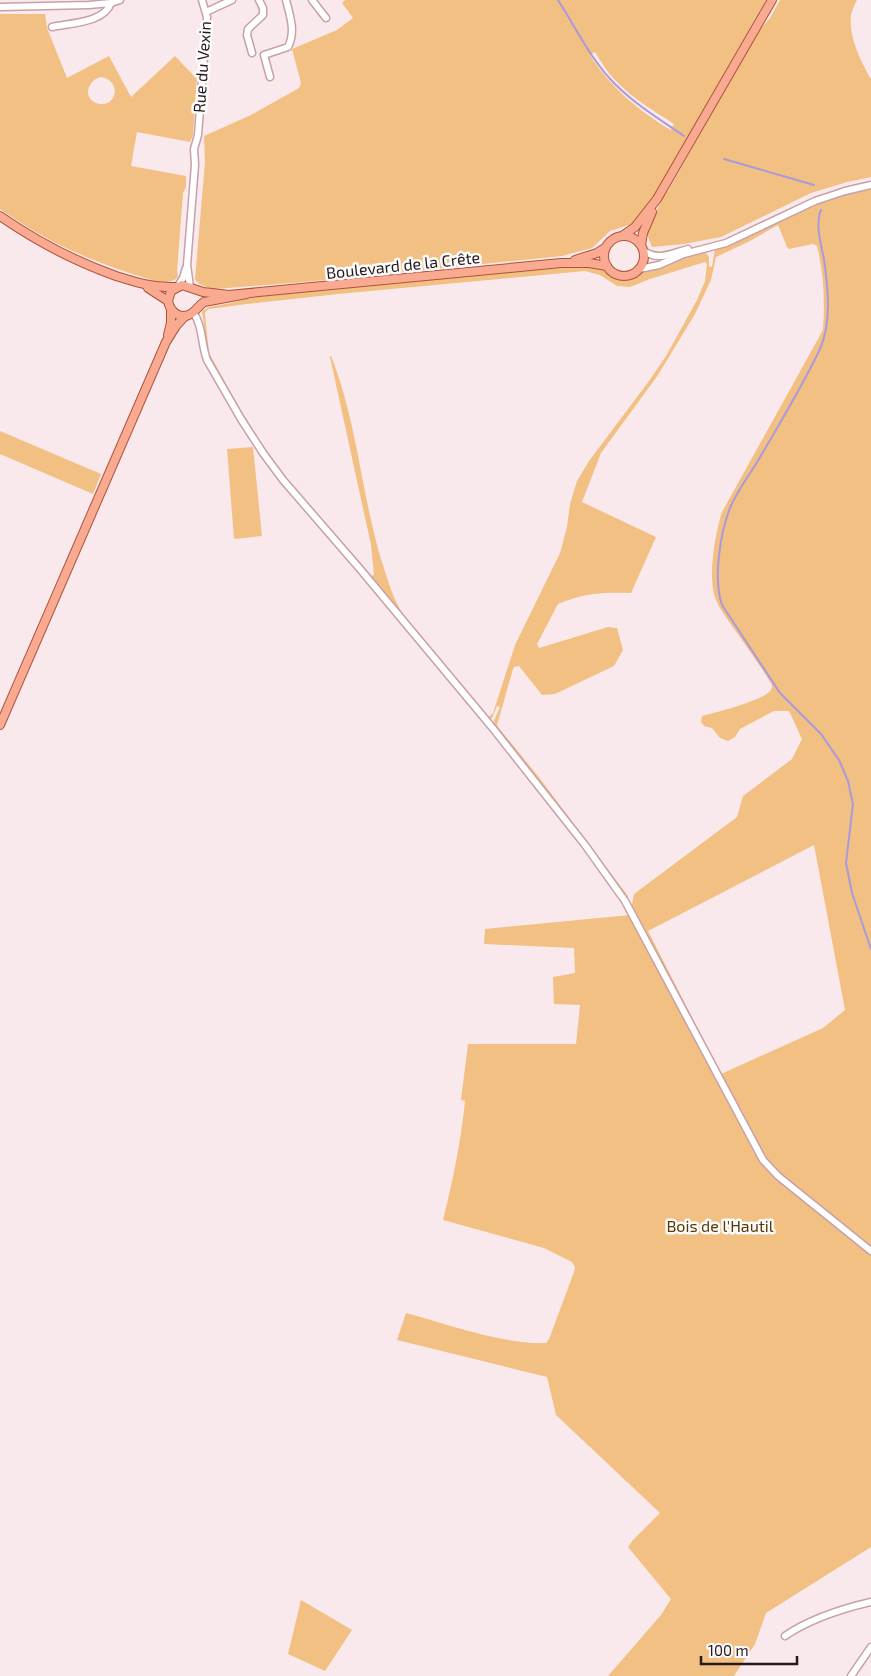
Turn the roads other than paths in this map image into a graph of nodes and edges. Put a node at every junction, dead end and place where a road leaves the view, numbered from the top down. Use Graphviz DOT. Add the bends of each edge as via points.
graph roads {
  1 [pos="120,0"];
  2 [pos="202,0"];
  3 [pos="232,0"];
  4 [pos="259,0"];
  5 [pos="286,0"];
  6 [pos="312,0"];
  7 [pos="772,0"];
  8 [pos="111,3"];
  9 [pos="0,8"];
  10 [pos="206,12"];
  11 [pos="326,18"];
  12 [pos="52,27"];
  13 [pos="252,53"];
  14 [pos="270,77"];
  15 [pos="871,181"];
  16 [pos="871,185"];
  17 [pos="657,199"];
  18 [pos="0,216"];
  19 [pos="622,236"];
  20 [pos="605,248"];
  21 [pos="642,248"];
  22 [pos="561,263"];
  23 [pos="187,264"];
  24 [pos="607,266"];
  25 [pos="639,269"];
  26 [pos="139,284"];
  27 [pos="177,287"];
  28 [pos="192,288"];
  29 [pos="247,294"];
  30 [pos="168,301"];
  31 [pos="171,310"];
  32 [pos="192,312"];
  33 [pos="166,342"];
  34 [pos="0,725"];
  35 [pos="871,1251"];
  36 [pos="871,1602"];
  37 [pos="784,1636"];
  38 [pos="871,1646"];
  39 [pos="851,1676"];
  1 -- 8 [label="street"];
  2 -- 10 [label="street, Rue du Vexin"];
  3 -- 10 [label="street"];
  4 -- 13 [label="street" via="263,15 248,28 247,35"];
  5 -- 14 [label="street" via="293,38 288,47 264,55"];
  6 -- 11 [label="street"];
  7 -- 17 [label="main road"];
  8 -- 9 [label="street"];
  8 -- 12 [label="street" via="109,9 93,19"];
  10 -- 23 [label="street, Rue du Vexin"];
  15 -- 21 [label="street" via="811,198 737,235 711,244 660,257 651,256"];
  16 -- 25 [label="street" via="815,200 726,243"];
  17 -- 19 [label="main road" via="635,227"];
  17 -- 21 [label="main road" via="643,233"];
  18 -- 26 [label="main road, Boulevard de la Crête" via="65,255"];
  19 -- 20 [label="main road" via="614,238"];
  19 -- 21 [label="main road" via="635,239"];
  20 -- 22 [label="main road, Boulevard de la Crête" via="592,256"];
  20 -- 24 [label="main road"];
  21 -- 25 [label="main road" via="643,262"];
  22 -- 24 [label="main road, Boulevard de la Crête" via="589,262"];
  22 -- 29 [label="main road, Boulevard de la Crête"];
  23 -- 27 [label="street"];
  23 -- 28 [label="street"];
  24 -- 25 [label="main road" via="620,276 631,275"];
  26 -- 27 [label="main road, Boulevard de la Crête"];
  26 -- 30 [label="main road, Boulevard de la Crête"];
  27 -- 28 [label="main road, Boulevard de la Crête"];
  27 -- 30 [label="main road" via="169,294"];
  28 -- 29 [label="main road, Boulevard de la Crête" via="216,294"];
  28 -- 32 [label="main road" via="198,297"];
  29 -- 32 [label="main road, Boulevard de la Crête" via="208,301"];
  30 -- 31 [label="main road"];
  31 -- 32 [label="main road" via="179,315"];
  31 -- 33 [label="main road"];
  32 -- 33 [label="main road" via="176,326"];
  32 -- 35 [label="street" via="198,320 207,360 263,453 491,726 625,900 763,1160 778,1176"];
  33 -- 34 [label="main road"];
  36 -- 37 [label="street" via="828,1614"];
  38 -- 39 [label="street"];
}
